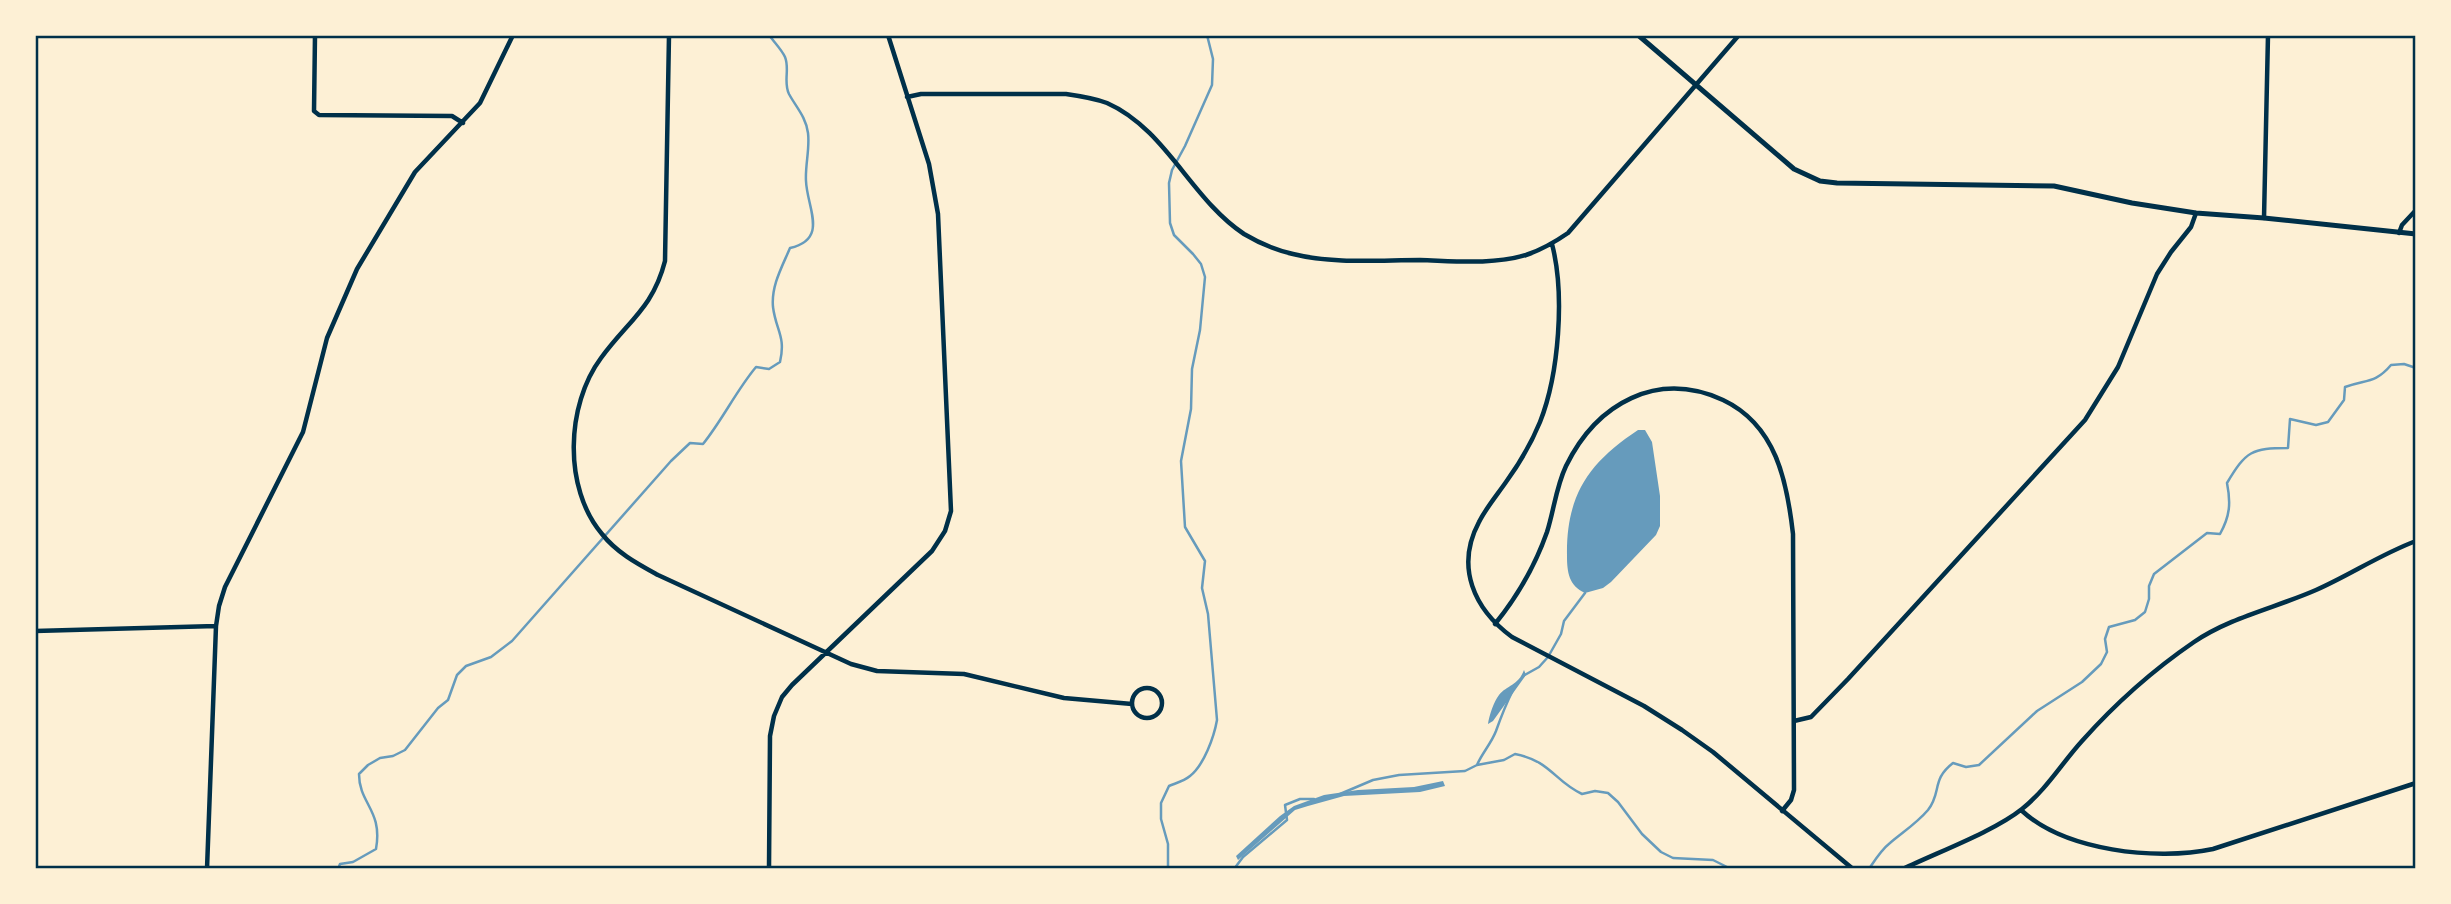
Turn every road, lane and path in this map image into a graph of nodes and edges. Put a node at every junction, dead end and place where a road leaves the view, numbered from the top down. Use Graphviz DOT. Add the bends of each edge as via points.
graph roads {
  1 [pos="315,35"];
  2 [pos="513,35"];
  3 [pos="669,35"];
  4 [pos="888,35"];
  5 [pos="1638,35"];
  6 [pos="1739,35"];
  7 [pos="2268,35"];
  8 [pos="1697,85"];
  9 [pos="907,97"];
  10 [pos="463,122"];
  11 [pos="2416,210"];
  12 [pos="2196,213"];
  13 [pos="2264,218"];
  14 [pos="2399,233"];
  15 [pos="2416,234"];
  16 [pos="1552,244"];
  17 [pos="2416,541"];
  18 [pos="1495,624"];
  19 [pos="216,626"];
  20 [pos="35,631"];
  21 [pos="823,653"];
  22 [pos="1132,704"];
  23 [pos="1794,721"];
  24 [pos="2416,783"];
  25 [pos="2021,810"];
  26 [pos="1782,811"];
  27 [pos="207,869"];
  28 [pos="769,869"];
  29 [pos="1853,869"];
  30 [pos="1903,869"];
  1 -- 10 [label="street" via="314,111 319,115 452,117"];
  2 -- 10 [label="street" via="480,103"];
  3 -- 21 [label="street" via="665,261 651,298 601,358 582,394 576,421 577,482 601,534 631,560"];
  4 -- 9 [label="street"];
  5 -- 8 [label="street"];
  6 -- 8 [label="street"];
  7 -- 13 [label="street"];
  8 -- 12 [label="street" via="1794,169 1820,181 2054,186"];
  8 -- 16 [label="street" via="1580,222"];
  9 -- 16 [label="street" via="1066,94 1106,103 1144,127 1230,223 1261,243 1294,255 1339,260 1483,261 1524,256"];
  9 -- 21 [label="street" via="929,164 938,214 951,511 932,551"];
  10 -- 19 [label="street" via="415,172 357,269 327,338 303,432 225,587"];
  11 -- 14 [label="street"];
  12 -- 13 [label="street"];
  12 -- 23 [label="street" via="2191,228 2157,274 2118,367 2085,420 1848,679 1811,717"];
  13 -- 14 [label="street"];
  14 -- 15 [label="street"];
  16 -- 18 [label="street" via="1557,264 1558,337 1548,397 1530,445 1480,519 1469,550 1473,590"];
  17 -- 25 [label="street" via="2317,590 2232,620 2194,642 2111,710"];
  18 -- 23 [label="street" via="1530,572 1566,468 1590,430 1640,393 1675,388 1709,394 1755,422 1773,447 1784,475 1793,534"];
  18 -- 26 [label="street" via="1682,730"];
  19 -- 20 [label="street"];
  19 -- 27 [label="street"];
  21 -- 22 [label="street" via="877,671 964,674 1063,698"];
  21 -- 28 [label="street" via="782,697 774,716"];
  22 -- 22 [label="street" via="1146,719 1158,715 1163,703 1149,688 1137,692"];
  23 -- 26 [label="street" via="1794,790"];
  24 -- 25 [label="street" via="2189,854 2088,844 2044,828"];
  25 -- 30 [label="street"];
  26 -- 29 [label="street"];
}
